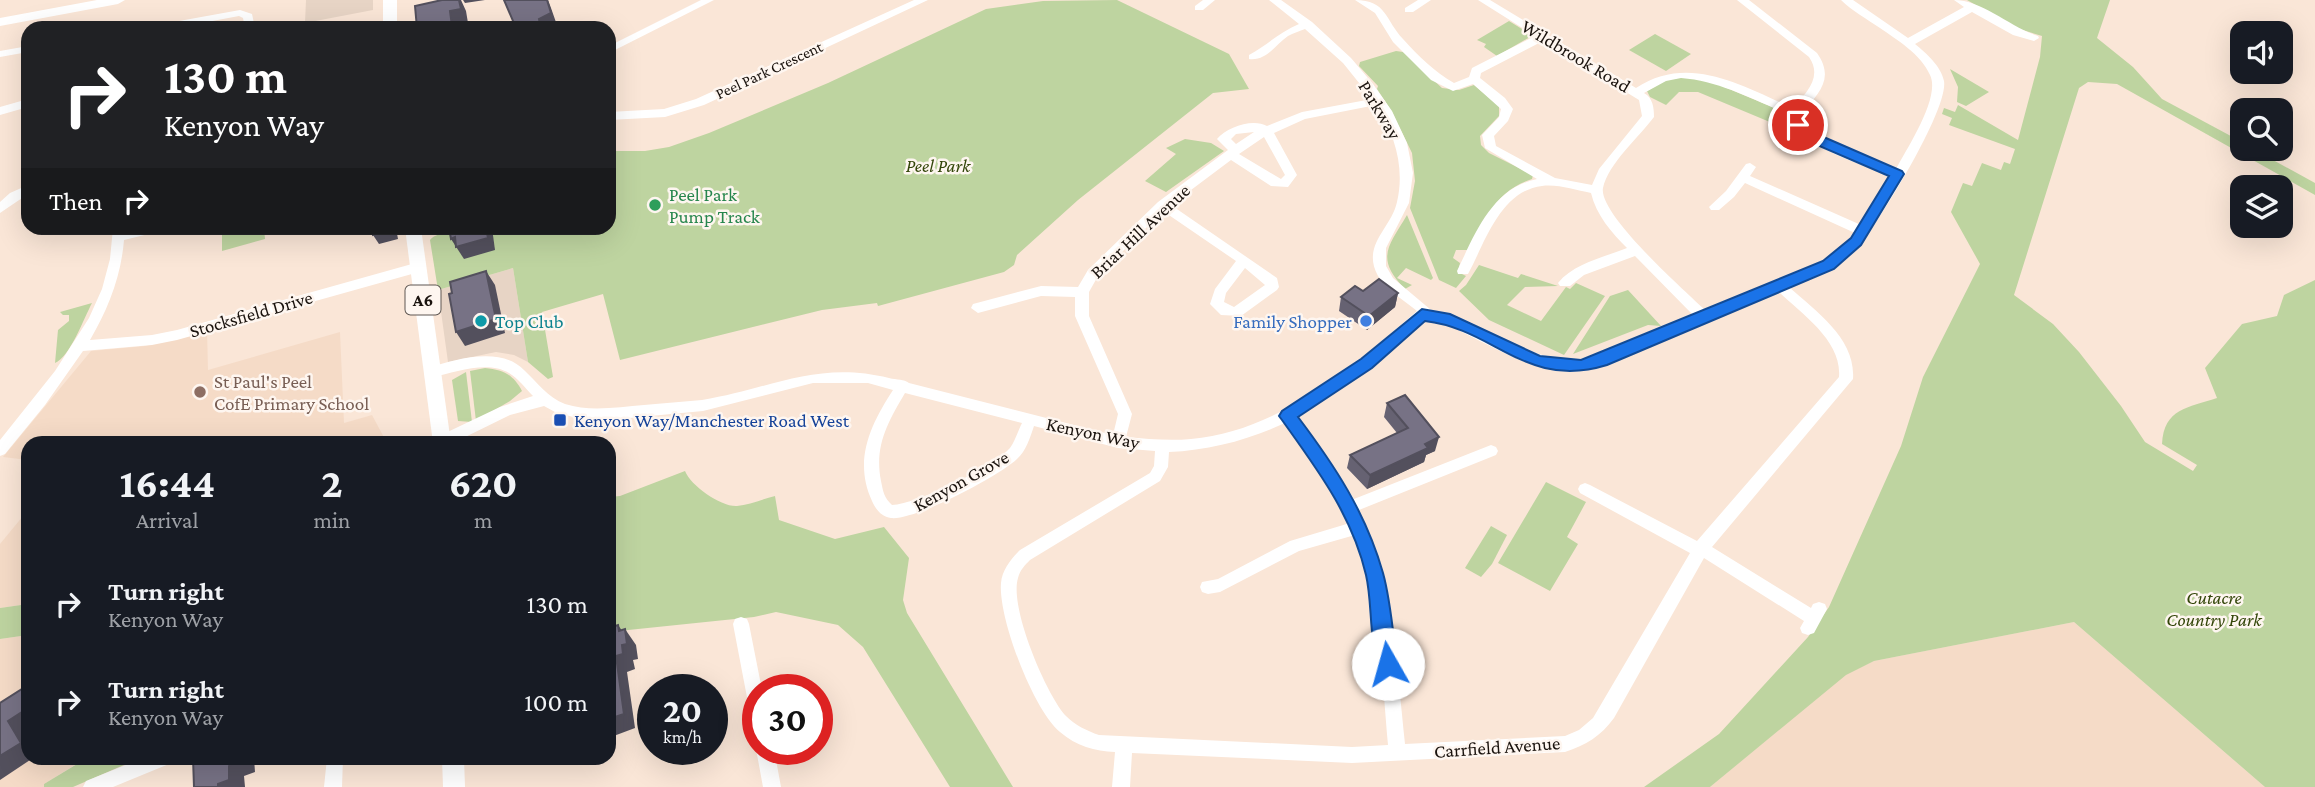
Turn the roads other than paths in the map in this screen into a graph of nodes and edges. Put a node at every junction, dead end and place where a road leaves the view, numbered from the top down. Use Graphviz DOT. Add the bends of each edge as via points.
graph roads {
  1 [pos="118,0"];
  2 [pos="390,0"];
  3 [pos="709,0"];
  4 [pos="923,0"];
  5 [pos="1274,0"];
  6 [pos="1360,0"];
  7 [pos="1483,0"];
  8 [pos="1513,0"];
  9 [pos="1742,0"];
  10 [pos="1846,0"];
  11 [pos="1959,0"];
  12 [pos="97,2"];
  13 [pos="1972,7"];
  14 [pos="1498,9"];
  15 [pos="196,21"];
  16 [pos="249,21"];
  17 [pos="390,21"];
  18 [pos="0,22"];
  19 [pos="1308,24"];
  20 [pos="1544,36"];
  21 [pos="2035,38"];
  22 [pos="1906,44"];
  23 [pos="616,46"];
  24 [pos="21,50"];
  25 [pos="0,54"];
  26 [pos="1272,63"];
  27 [pos="1474,79"];
  28 [pos="1637,93"];
  29 [pos="1378,101"];
  30 [pos="21,105"];
  31 [pos="0,111"];
  32 [pos="1795,113"];
  33 [pos="616,116"];
  34 [pos="1265,131"];
  35 [pos="1233,152"];
  36 [pos="1898,174"];
  37 [pos="1552,182"];
  38 [pos="1596,190"];
  39 [pos="21,192"];
  40 [pos="1162,205"];
  41 [pos="1715,207"];
  42 [pos="0,209"];
  43 [pos="1863,231"];
  44 [pos="119,235"];
  45 [pos="414,235"];
  46 [pos="1636,250"];
  47 [pos="1244,260"];
  48 [pos="1463,262"];
  49 [pos="419,267"];
  50 [pos="1564,283"];
  51 [pos="1780,286"];
  52 [pos="1082,292"];
  53 [pos="978,307"];
  54 [pos="1427,314"];
  55 [pos="1704,318"];
  56 [pos="80,346"];
  57 [pos="433,372"];
  58 [pos="903,385"];
  59 [pos="545,400"];
  60 [pos="1287,416"];
  61 [pos="1030,420"];
  62 [pos="441,436"];
  63 [pos="456,436"];
  64 [pos="1118,442"];
  65 [pos="1163,446"];
  66 [pos="0,450"];
  67 [pos="1479,451"];
  68 [pos="1592,497"];
  69 [pos="1351,506"];
  70 [pos="1360,527"];
  71 [pos="1700,549"];
  72 [pos="1208,587"];
  73 [pos="1813,618"];
  74 [pos="741,624"];
  75 [pos="751,674"];
  76 [pos="1124,745"];
  77 [pos="1397,754"];
  78 [pos="146,765"];
  79 [pos="335,765"];
  80 [pos="453,765"];
  81 [pos="768,765"];
  82 [pos="92,787"];
  83 [pos="333,787"];
  84 [pos="454,787"];
  85 [pos="772,787"];
  86 [pos="1121,787"];
  1 -- 12 [label="main road"];
  2 -- 17 [label="main road"];
  3 -- 23 [label="street"];
  4 -- 33 [label="street, Peel Park Crescent" via="700,102 665,113"];
  5 -- 19 [label="street, Parkway"];
  6 -- 27 [label="street" via="1379,11 1397,40 1441,83 1453,87"];
  7 -- 14 [label="street, Wildbrook Road"];
  8 -- 14 [label="street"];
  9 -- 32 [label="street" via="1821,66 1820,80"];
  10 -- 22 [label="street"];
  11 -- 13 [label="street"];
  12 -- 18 [label="main road"];
  13 -- 21 [label="street"];
  13 -- 22 [label="street"];
  14 -- 20 [label="street, Wildbrook Road"];
  15 -- 16 [label="street" via="240,13"];
  19 -- 26 [label="street" via="1283,34 1257,55"];
  19 -- 29 [label="street, Parkway" via="1350,64"];
  20 -- 27 [label="street" via="1476,72"];
  20 -- 28 [label="street, Wildbrook Road"];
  22 -- 36 [label="street" via="1930,65 1938,87"];
  24 -- 25 [label="street"];
  27 -- 37 [label="street" via="1507,109 1488,135 1488,143"];
  28 -- 32 [label="street" via="1667,76 1693,75"];
  28 -- 38 [label="street, Wildbrook Road" via="1647,103 1648,117 1603,172"];
  29 -- 34 [label="street, Briar Hill Avenue" via="1302,116"];
  29 -- 54 [label="street, Parkway" via="1401,143 1408,177 1402,207 1380,243 1379,261 1387,279"];
  30 -- 31 [label="street"];
  32 -- 36 [label="street" via="1807,134"];
  34 -- 35 [label="street, Briar Hill Avenue"];
  34 -- 35 [label="street" via="1291,175 1288,181 1275,183"];
  35 -- 40 [label="street, Briar Hill Avenue"];
  36 -- 43 [label="street"];
  37 -- 38 [label="street"];
  37 -- 48 [label="street" via="1525,185 1508,195"];
  38 -- 46 [label="street" via="1604,215"];
  39 -- 42 [label="street"];
  40 -- 47 [label="street"];
  40 -- 52 [label="street, Briar Hill Avenue" via="1093,273"];
  41 -- 43 [label="street" via="1746,172"];
  43 -- 51 [label="street" via="1829,265"];
  44 -- 56 [label="street" via="113,272"];
  45 -- 49 [label="main road, A6"];
  46 -- 50 [label="street" via="1579,272"];
  46 -- 55 [label="street"];
  49 -- 56 [label="street, Stocksfield Drive" via="177,335"];
  49 -- 57 [label="main road, A6"];
  51 -- 55 [label="street"];
  51 -- 71 [label="street, Carrfield Avenue" via="1840,346 1847,360 1846,379"];
  52 -- 53 [label="street" via="998,296"];
  52 -- 64 [label="street, Briar Hill Avenue" via="1082,316 1125,414"];
  54 -- 55 [label="street" via="1529,358 1570,367 1601,360"];
  54 -- 60 [label="street, Kenyon Way" via="1413,320 1366,363"];
  56 -- 66 [label="street"];
  57 -- 59 [label="street, Kenyon Way" via="500,362 530,381"];
  57 -- 62 [label="main road, A6"];
  58 -- 59 [label="street, Kenyon Way" via="854,377 813,378 703,405 608,414 573,412"];
  58 -- 61 [label="street, Kenyon Way"];
  58 -- 61 [label="street, Kenyon Grove" via="873,437 869,456 878,502 895,514 1004,461 1015,451"];
  59 -- 63 [label="street" via="516,405"];
  60 -- 65 [label="street, Kenyon Way" via="1231,438"];
  60 -- 69 [label="street"];
  61 -- 64 [label="street, Kenyon Way"];
  64 -- 65 [label="street, Kenyon Way"];
  65 -- 76 [label="street, Carrfield Avenue" via="1155,477 1019,561 1009,584 1051,709 1088,740"];
  67 -- 69 [label="street"];
  68 -- 71 [label="street"];
  69 -- 70 [label="street"];
  70 -- 72 [label="street" via="1295,547"];
  70 -- 77 [label="street" via="1382,616"];
  71 -- 73 [label="street"];
  71 -- 77 [label="street, Carrfield Avenue" via="1608,712 1597,729 1581,740"];
  74 -- 75 [label="street"];
  76 -- 77 [label="street, Carrfield Avenue" via="1320,755"];
  76 -- 86 [label="street"];
  78 -- 82 [label="street"];
  79 -- 83 [label="street"];
  80 -- 84 [label="main road"];
  81 -- 85 [label="street"];
}
